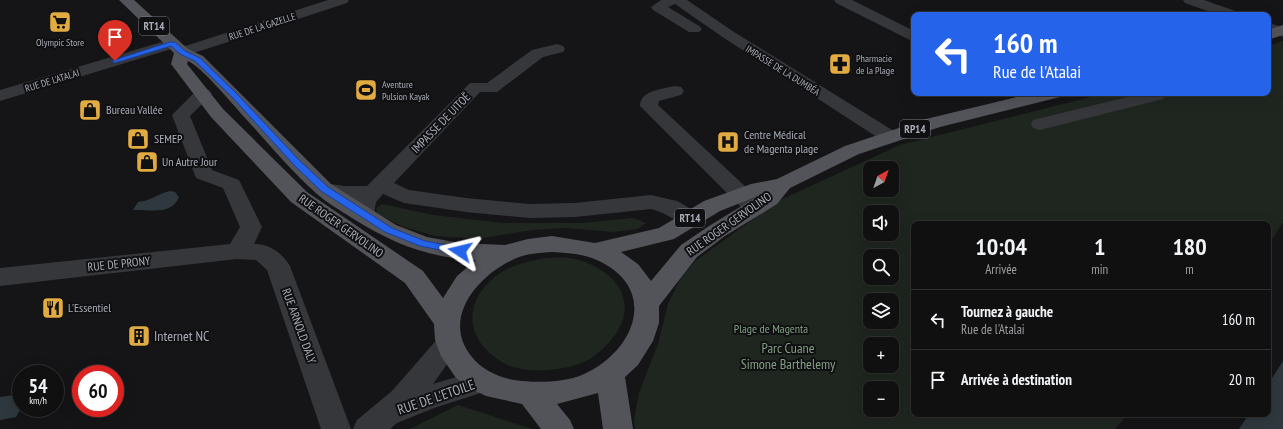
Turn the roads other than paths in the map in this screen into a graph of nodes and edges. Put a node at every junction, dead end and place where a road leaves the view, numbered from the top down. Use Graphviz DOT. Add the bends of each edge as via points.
graph roads {
  1 [pos="126,0"];
  2 [pos="342,0"];
  3 [pos="672,0"];
  4 [pos="678,0"];
  5 [pos="841,0"];
  6 [pos="1190,0"];
  7 [pos="1224,12"];
  8 [pos="694,30"];
  9 [pos="911,35"];
  10 [pos="177,48"];
  11 [pos="557,50"];
  12 [pos="675,91"];
  13 [pos="203,94"];
  14 [pos="0,96"];
  15 [pos="1025,96"];
  16 [pos="1154,96"];
  17 [pos="1040,124"];
  18 [pos="890,138"];
  19 [pos="783,184"];
  20 [pos="324,189"];
  21 [pos="377,189"];
  22 [pos="748,201"];
  23 [pos="363,214"];
  24 [pos="690,218"];
  25 [pos="598,250"];
  26 [pos="237,251"];
  27 [pos="506,253"];
  28 [pos="0,277"];
  29 [pos="647,303"];
  30 [pos="448,332"];
  31 [pos="610,373"];
  32 [pos="483,381"];
  33 [pos="530,394"];
  34 [pos="379,421"];
  35 [pos="336,429"];
  36 [pos="559,429"];
  37 [pos="618,429"];
  1 -- 10 [label="main road, RUE ROGER GERVOLINO / RT14"];
  2 -- 10 [label="street, RUE DE LA GAZELLE"];
  3 -- 8 [label="street" via="659,4 658,7"];
  4 -- 18 [label="street, IMPASSE DE LA DUMBÉA"];
  5 -- 9 [label="street"];
  6 -- 7 [label="street"];
  10 -- 13 [label="main road, RUE ROGER GERVOLINO" via="179,64"];
  10 -- 14 [label="street, RUE DE L'ATALAI"];
  10 -- 20 [label="main road, RUE ROGER GERVOLINO / RT14" via="197,59"];
  11 -- 21 [label="street, IMPASSE DE UITOË" via="538,53 491,88 476,87"];
  12 -- 22 [label="street" via="653,97 649,106"];
  13 -- 26 [label="street" via="181,115 203,174 232,184 251,227"];
  13 -- 30 [label="main road, RUE ROGER GERVOLINO" via="217,113 299,197 414,277"];
  15 -- 18 [label="main road, RUE ROGER GERVOLINO / RP14"];
  16 -- 17 [label="street"];
  18 -- 19 [label="main road, RUE ROGER GERVOLINO / RP14" via="852,150"];
  19 -- 22 [label="main road, RUE ROGER GERVOLINO / RT14" via="769,199"];
  20 -- 21 [label="street" via="344,193"];
  20 -- 23 [label="main road, RUE ROGER GERVOLINO / RT14"];
  21 -- 23 [label="street, IMPASSE DE UITOË" via="365,200"];
  21 -- 24 [label="street" via="404,196 466,205 530,211 575,210 651,202 669,206"];
  22 -- 24 [label="main road, RUE ROGER GERVOLINO / RT14" via="712,206"];
  22 -- 29 [label="main road, RUE ROGER GERVOLINO / RT14" via="717,231 689,251"];
  23 -- 27 [label="main road, RUE ROGER GERVOLINO / RT14" via="388,230 423,244 460,251"];
  24 -- 25 [label="main road, RUE ROGER GERVOLINO / RT14" via="666,234"];
  25 -- 27 [label="main road" via="576,245 552,244 529,246"];
  25 -- 29 [label="main road" via="616,259 631,271 642,286"];
  26 -- 28 [label="street, RUE DE PRONY"];
  26 -- 35 [label="street, RUE ARNOLD DALY" via="262,252 278,266"];
  27 -- 30 [label="main road" via="484,265 465,281 452,300"];
  29 -- 31 [label="main road, RUE ROGER GERVOLINO" via="647,321 640,340 628,358"];
  30 -- 32 [label="main road, RUE ROGER GERVOLINO" via="456,358 467,370"];
  30 -- 34 [label="street, RUE DE L'ETOILE" via="415,386"];
  31 -- 33 [label="main road, RUE ROGER GERVOLINO" via="586,386 559,393"];
  31 -- 37 [label="main road"];
  32 -- 33 [label="main road, RUE ROGER GERVOLINO" via="505,390"];
  32 -- 34 [label="street, RUE DE L'ETOILE" via="427,398"];
  33 -- 36 [label="main road"];
}
